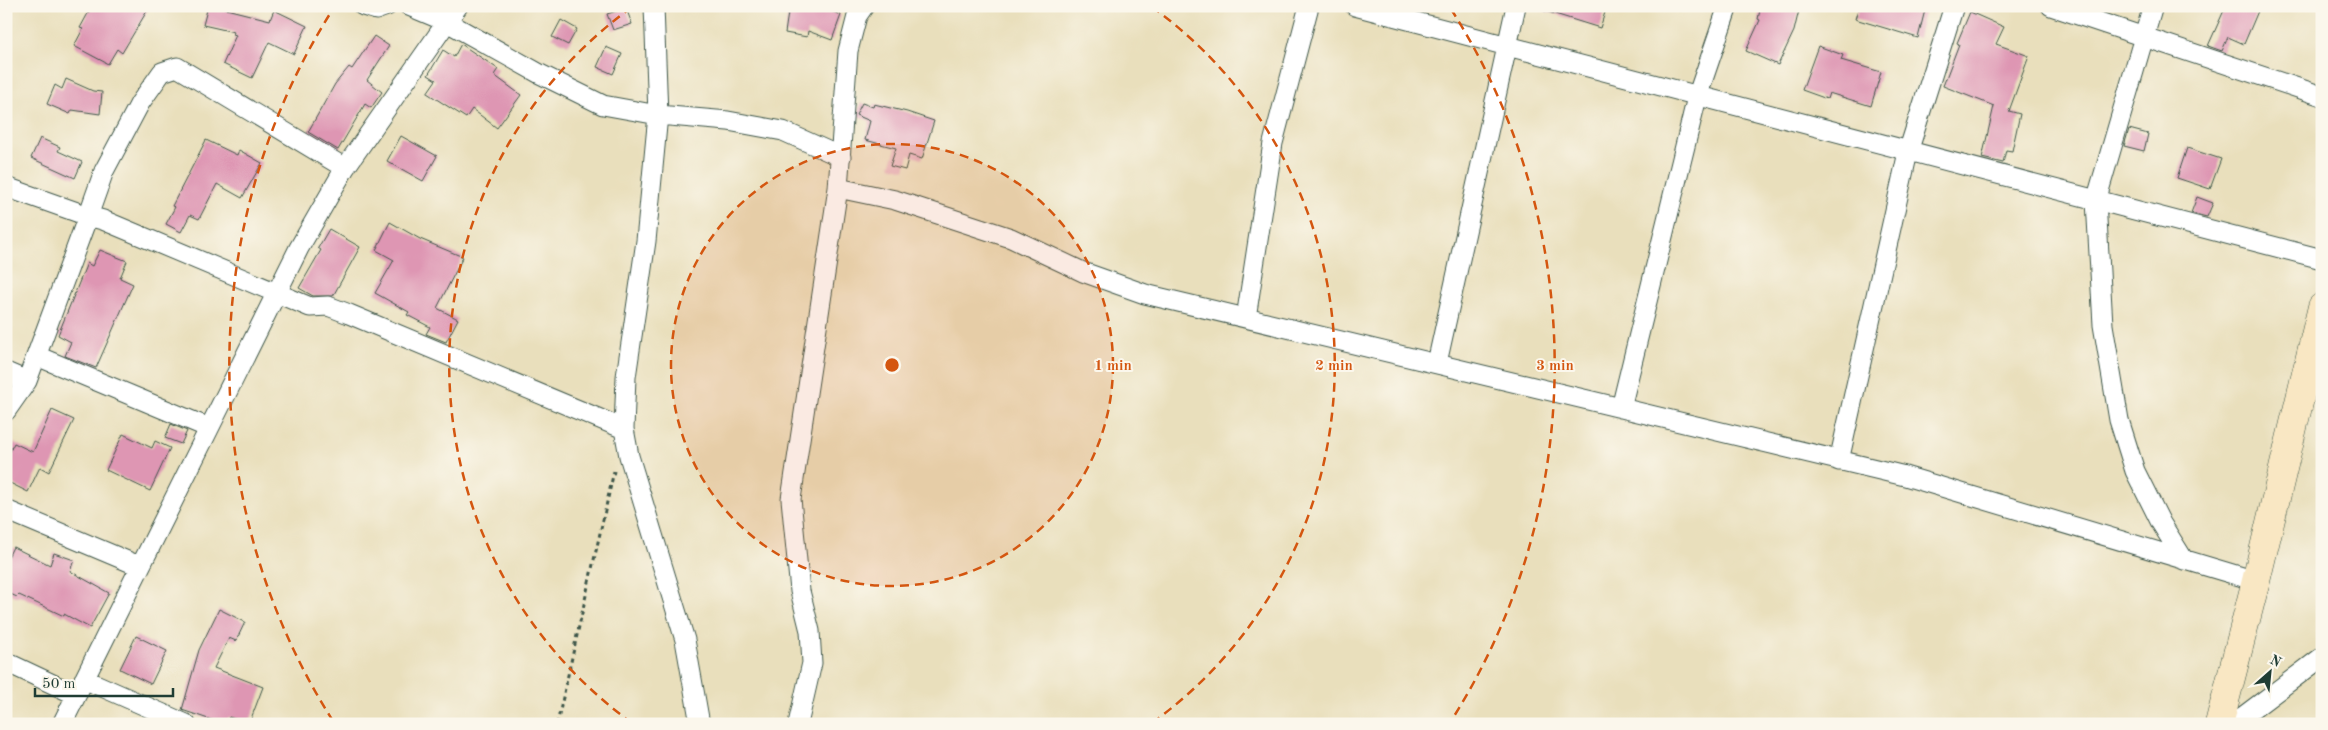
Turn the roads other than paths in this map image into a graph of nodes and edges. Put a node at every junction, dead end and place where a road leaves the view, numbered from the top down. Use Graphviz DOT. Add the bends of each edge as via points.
graph roads {
  1 [pos="363,6"];
  2 [pos="387,6"];
  3 [pos="409,6"];
  4 [pos="458,6"];
  5 [pos="654,6"];
  6 [pos="864,6"];
  7 [pos="1309,6"];
  8 [pos="1356,6"];
  9 [pos="1516,6"];
  10 [pos="1728,6"];
  11 [pos="1954,6"];
  12 [pos="2051,6"];
  13 [pos="2153,6"];
  14 [pos="447,22"];
  15 [pos="2143,37"];
  16 [pos="1506,46"];
  17 [pos="2322,96"];
  18 [pos="1697,97"];
  19 [pos="658,115"];
  20 [pos="1908,152"];
  21 [pos="841,158"];
  22 [pos="345,168"];
  23 [pos="6,187"];
  24 [pos="838,188"];
  25 [pos="2096,201"];
  26 [pos="88,216"];
  27 [pos="2322,259"];
  28 [pos="277,293"];
  29 [pos="2322,307"];
  30 [pos="1246,318"];
  31 [pos="37,356"];
  32 [pos="1437,363"];
  33 [pos="6,372"];
  34 [pos="27,381"];
  35 [pos="1622,408"];
  36 [pos="6,411"];
  37 [pos="209,428"];
  38 [pos="624,429"];
  39 [pos="1839,461"];
  40 [pos="6,510"];
  41 [pos="2184,560"];
  42 [pos="139,566"];
  43 [pos="2256,581"];
  44 [pos="2322,657"];
  45 [pos="6,662"];
  46 [pos="80,687"];
  47 [pos="62,724"];
  48 [pos="186,724"];
  49 [pos="700,724"];
  50 [pos="798,724"];
  51 [pos="2219,724"];
  52 [pos="2233,724"];
  1 -- 2 [label="street" via="376,10"];
  3 -- 14 [label="street"];
  4 -- 14 [label="street"];
  5 -- 19 [label="street"];
  6 -- 21 [label="street" via="857,16 848,51"];
  7 -- 30 [label="street" via="1273,143"];
  8 -- 16 [label="street"];
  9 -- 16 [label="street"];
  10 -- 18 [label="street"];
  11 -- 20 [label="street"];
  12 -- 15 [label="street"];
  13 -- 15 [label="street"];
  14 -- 19 [label="street" via="602,105"];
  14 -- 22 [label="street"];
  15 -- 17 [label="street"];
  15 -- 25 [label="street"];
  16 -- 18 [label="street"];
  16 -- 32 [label="street"];
  18 -- 20 [label="street"];
  18 -- 35 [label="street"];
  19 -- 21 [label="street" via="728,121 783,131"];
  19 -- 38 [label="street" via="646,241 626,377"];
  20 -- 25 [label="street"];
  20 -- 39 [label="street"];
  21 -- 24 [label="street"];
  22 -- 26 [label="street" via="178,67 162,72 140,103 104,171"];
  22 -- 28 [label="street" via="298,248"];
  23 -- 26 [label="street"];
  24 -- 30 [label="street" via="894,200 1011,238 1082,272 1145,294"];
  24 -- 50 [label="street" via="791,498 800,591 810,631 812,663"];
  25 -- 27 [label="street"];
  25 -- 41 [label="street" via="2103,325 2120,420 2134,471"];
  26 -- 28 [label="street"];
  26 -- 31 [label="street"];
  28 -- 37 [label="street"];
  28 -- 38 [label="street" via="310,307 328,306 349,314"];
  29 -- 43 [label="street"];
  30 -- 32 [label="street"];
  31 -- 34 [label="street"];
  31 -- 37 [label="street"];
  32 -- 35 [label="street"];
  33 -- 34 [label="street"];
  34 -- 36 [label="street"];
  35 -- 39 [label="street"];
  37 -- 42 [label="street"];
  38 -- 49 [label="street" via="629,456 685,640"];
  39 -- 41 [label="street" via="1905,476"];
  40 -- 42 [label="street"];
  41 -- 43 [label="street"];
  42 -- 46 [label="street"];
  43 -- 51 [label="street"];
  44 -- 52 [label="street"];
  45 -- 46 [label="street"];
  46 -- 47 [label="street"];
  46 -- 48 [label="street"];
}
